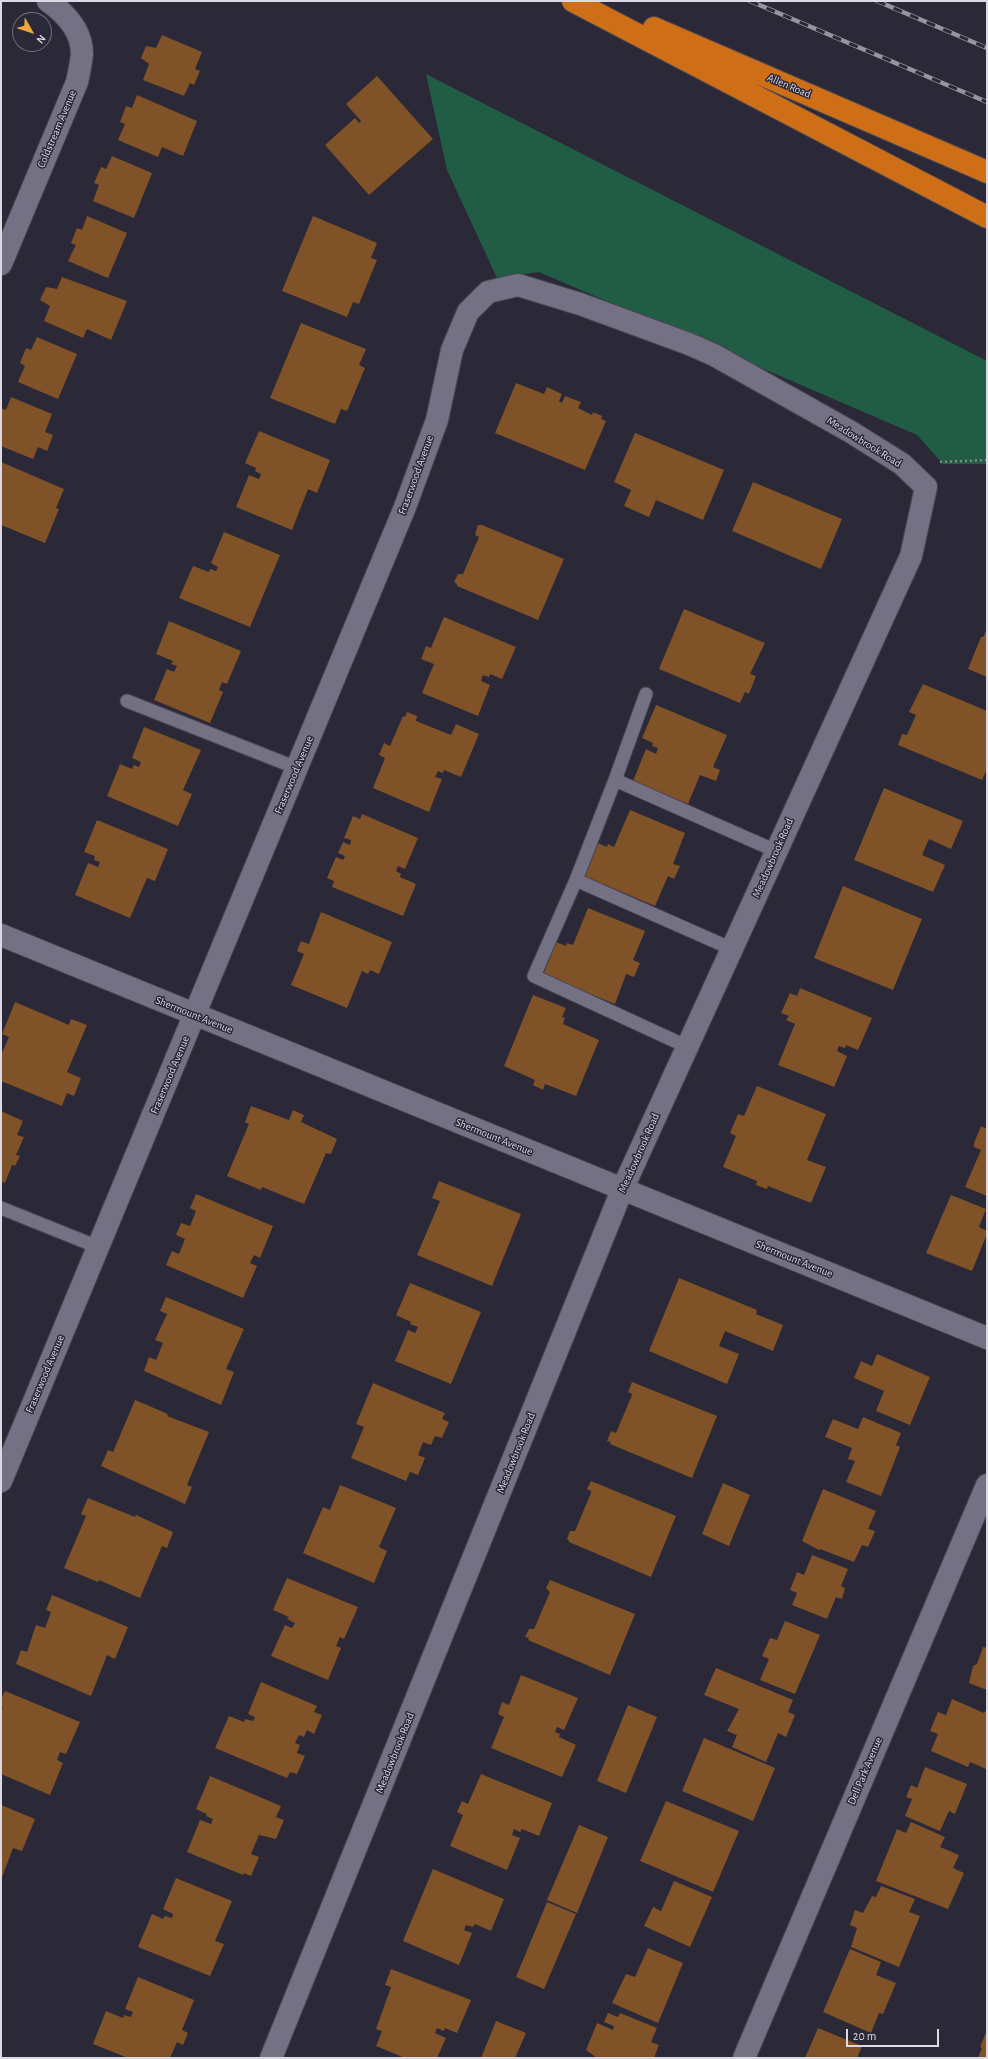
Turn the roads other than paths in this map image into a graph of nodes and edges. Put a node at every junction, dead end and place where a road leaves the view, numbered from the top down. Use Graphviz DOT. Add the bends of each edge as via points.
graph roads {
  1 [pos="48,1"];
  2 [pos="573,1"];
  3 [pos="591,1"];
  4 [pos="987,172"];
  5 [pos="987,217"];
  6 [pos="1,264"];
  7 [pos="714,355"];
  8 [pos="646,694"];
  9 [pos="127,701"];
  10 [pos="297,768"];
  11 [pos="615,780"];
  12 [pos="776,851"];
  13 [pos="576,880"];
  14 [pos="1,935"];
  15 [pos="732,949"];
  16 [pos="195,1015"];
  17 [pos="688,1047"];
  18 [pos="622,1190"];
  19 [pos="1,1208"];
  20 [pos="98,1247"];
  21 [pos="987,1338"];
  22 [pos="1,1481"];
  23 [pos="987,1485"];
  24 [pos="271,2058"];
  25 [pos="744,2058"];
  1 -- 6 [label="street, Coldstream Avenue" via="63,12 76,31 82,53 77,82"];
  2 -- 5 [label="highway"];
  3 -- 4 [label="highway, Allen Road"];
  7 -- 10 [label="street, Fraserwood Avenue" via="580,304 518,285 488,292 468,312 452,350 437,420 405,507"];
  7 -- 12 [label="street, Meadowbrook Road" via="851,432 902,464 926,487 911,556"];
  8 -- 11 [label="lane"];
  9 -- 10 [label="lane"];
  10 -- 16 [label="street, Fraserwood Avenue"];
  11 -- 12 [label="lane"];
  11 -- 13 [label="lane"];
  12 -- 15 [label="street, Meadowbrook Road"];
  13 -- 15 [label="lane"];
  13 -- 17 [label="lane" via="534,976"];
  14 -- 16 [label="street, Shermount Avenue"];
  15 -- 17 [label="street, Meadowbrook Road"];
  16 -- 18 [label="street, Shermount Avenue"];
  16 -- 20 [label="street, Fraserwood Avenue"];
  17 -- 18 [label="street, Meadowbrook Road"];
  18 -- 21 [label="street, Shermount Avenue"];
  18 -- 24 [label="street, Meadowbrook Road"];
  19 -- 20 [label="lane"];
  20 -- 22 [label="street, Fraserwood Avenue"];
  23 -- 25 [label="street, Dell Park Avenue"];
}
